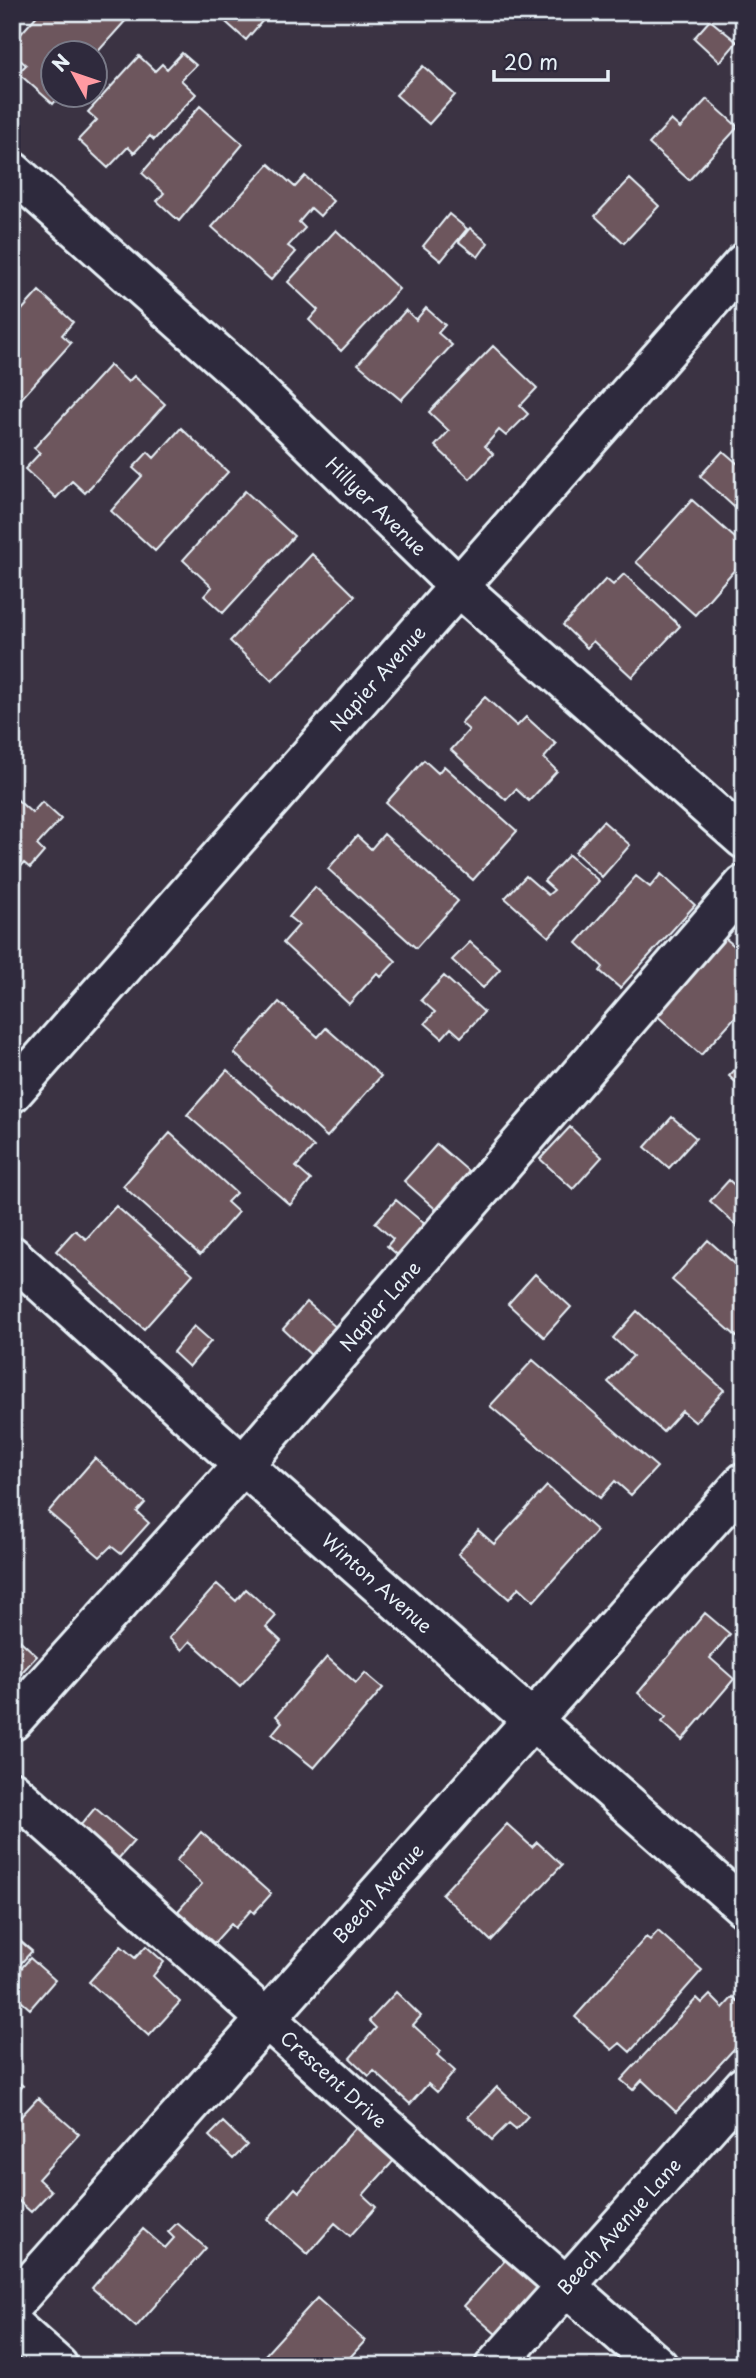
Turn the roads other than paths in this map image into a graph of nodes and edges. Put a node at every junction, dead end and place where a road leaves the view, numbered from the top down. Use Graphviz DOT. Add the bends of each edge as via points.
graph roads {
  1 [pos="12,171"];
  2 [pos="742,267"];
  3 [pos="459,587"];
  4 [pos="744,839"];
  5 [pos="744,886"];
  6 [pos="12,1093"];
  7 [pos="12,1256"];
  8 [pos="243,1465"];
  9 [pos="744,1482"];
  10 [pos="531,1720"];
  11 [pos="12,1721"];
  12 [pos="12,1791"];
  13 [pos="744,1907"];
  14 [pos="266,2019"];
  15 [pos="744,2086"];
  16 [pos="566,2287"];
  17 [pos="12,2305"];
  18 [pos="12,2325"];
  19 [pos="58,2366"];
  20 [pos="495,2366"];
  21 [pos="658,2366"];
  1 -- 3 [label="street, Hillyer Avenue" via="239,373"];
  2 -- 3 [label="street, Napier Avenue"];
  3 -- 4 [label="street, Hillyer Avenue"];
  3 -- 6 [label="street, Napier Avenue"];
  5 -- 8 [label="street, Napier Lane"];
  7 -- 8 [label="street, Winton Avenue"];
  8 -- 10 [label="street, Winton Avenue"];
  8 -- 11 [label="street, Napier Lane"];
  9 -- 10 [label="street, Beech Avenue"];
  10 -- 13 [label="street, Winton Avenue"];
  10 -- 14 [label="street, Beech Avenue"];
  12 -- 14 [label="street, Crescent Drive"];
  14 -- 16 [label="street, Crescent Drive"];
  14 -- 17 [label="street, Beech Avenue"];
  15 -- 16 [label="street, Beech Avenue Lane"];
  16 -- 20 [label="street, Beech Avenue Lane"];
  16 -- 21 [label="street, Crescent Drive"];
  18 -- 19 [label="street"];
}
